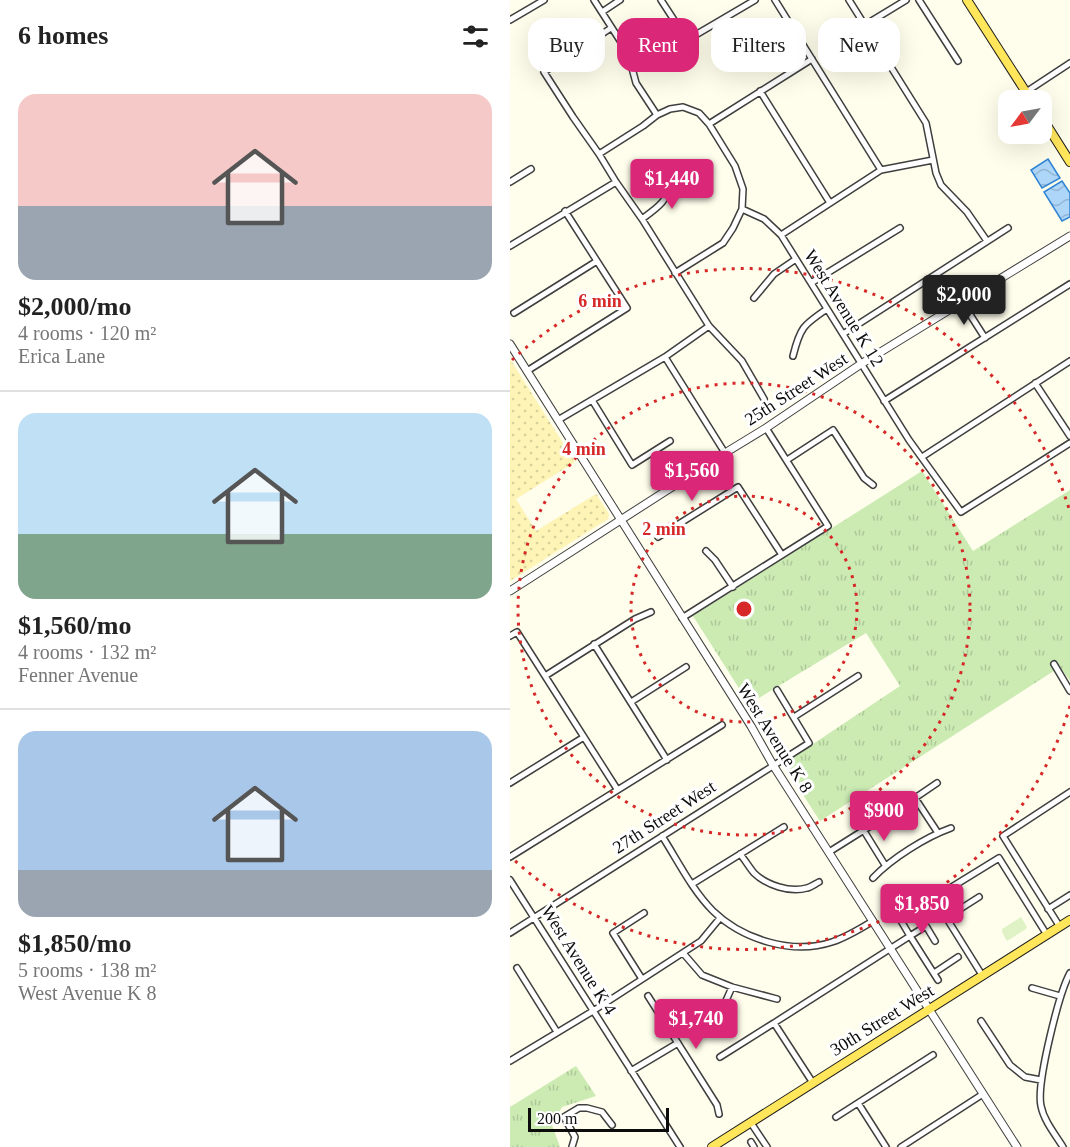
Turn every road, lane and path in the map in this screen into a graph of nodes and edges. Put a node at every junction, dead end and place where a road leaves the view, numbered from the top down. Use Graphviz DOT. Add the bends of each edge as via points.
graph roads {
  1 [pos="543,0"];
  2 [pos="594,0"];
  3 [pos="620,0"];
  4 [pos="661,0"];
  5 [pos="755,0"];
  6 [pos="775,0"];
  7 [pos="849,0"];
  8 [pos="906,0"];
  9 [pos="919,0"];
  10 [pos="967,0"];
  11 [pos="602,12"];
  12 [pos="861,18"];
  13 [pos="876,18"];
  14 [pos="510,20"];
  15 [pos="611,28"];
  16 [pos="812,59"];
  17 [pos="958,61"];
  18 [pos="1070,63"];
  19 [pos="894,72"];
  20 [pos="1025,90"];
  21 [pos="1029,90"];
  22 [pos="760,91"];
  23 [pos="657,115"];
  24 [pos="709,124"];
  25 [pos="1052,133"];
  26 [pos="599,154"];
  27 [pos="933,160"];
  28 [pos="1070,162"];
  29 [pos="531,169"];
  30 [pos="881,170"];
  31 [pos="674,179"];
  32 [pos="510,182"];
  33 [pos="616,182"];
  34 [pos="830,203"];
  35 [pos="742,209"];
  36 [pos="565,211"];
  37 [pos="642,219"];
  38 [pos="900,228"];
  39 [pos="1008,228"];
  40 [pos="781,235"];
  41 [pos="1070,236"];
  42 [pos="987,241"];
  43 [pos="510,246"];
  44 [pos="796,260"];
  45 [pos="597,261"];
  46 [pos="675,273"];
  47 [pos="811,283"];
  48 [pos="1070,284"];
  49 [pos="754,298"];
  50 [pos="962,302"];
  51 [pos="827,309"];
  52 [pos="514,313"];
  53 [pos="709,326"];
  54 [pos="843,334"];
  55 [pos="985,338"];
  56 [pos="510,344"];
  57 [pos="793,356"];
  58 [pos="665,357"];
  59 [pos="1070,362"];
  60 [pos="861,364"];
  61 [pos="527,371"];
  62 [pos="1035,383"];
  63 [pos="764,399"];
  64 [pos="592,400"];
  65 [pos="884,402"];
  66 [pos="558,420"];
  67 [pos="766,428"];
  68 [pos="1070,436"];
  69 [pos="670,441"];
  70 [pos="1070,443"];
  71 [pos="725,453"];
  72 [pos="922,457"];
  73 [pos="787,460"];
  74 [pos="873,485"];
  75 [pos="621,520"];
  76 [pos="658,537"];
  77 [pos="706,551"];
  78 [pos="782,555"];
  79 [pos="733,587"];
  80 [pos="510,591"];
  81 [pos="651,612"];
  82 [pos="682,618"];
  83 [pos="510,636"];
  84 [pos="594,644"];
  85 [pos="1054,664"];
  86 [pos="686,667"];
  87 [pos="858,675"];
  88 [pos="545,676"];
  89 [pos="777,690"];
  90 [pos="1070,691"];
  91 [pos="631,702"];
  92 [pos="794,717"];
  93 [pos="722,725"];
  94 [pos="584,736"];
  95 [pos="667,760"];
  96 [pos="773,765"];
  97 [pos="510,783"];
  98 [pos="937,783"];
  99 [pos="617,789"];
  100 [pos="1070,792"];
  101 [pos="915,798"];
  102 [pos="784,827"];
  103 [pos="951,828"];
  104 [pos="864,831"];
  105 [pos="938,833"];
  106 [pos="662,836"];
  107 [pos="829,852"];
  108 [pos="740,854"];
  109 [pos="510,857"];
  110 [pos="885,865"];
  111 [pos="873,878"];
  112 [pos="510,880"];
  113 [pos="819,882"];
  114 [pos="692,884"];
  115 [pos="1070,895"];
  116 [pos="979,897"];
  117 [pos="919,900"];
  118 [pos="1048,909"];
  119 [pos="644,913"];
  120 [pos="534,918"];
  121 [pos="720,918"];
  122 [pos="946,918"];
  123 [pos="1070,920"];
  124 [pos="873,921"];
  125 [pos="1060,927"];
  126 [pos="510,933"];
  127 [pos="1047,935"];
  128 [pos="910,936"];
  129 [pos="936,941"];
  130 [pos="891,949"];
  131 [pos="683,953"];
  132 [pos="958,957"];
  133 [pos="517,968"];
  134 [pos="934,973"];
  135 [pos="1070,973"];
  136 [pos="982,975"];
  137 [pos="642,979"];
  138 [pos="938,980"];
  139 [pos="732,987"];
  140 [pos="1032,988"];
  141 [pos="648,996"];
  142 [pos="1060,996"];
  143 [pos="777,999"];
  144 [pos="930,1009"];
  145 [pos="593,1011"];
  146 [pos="721,1012"];
  147 [pos="981,1021"];
  148 [pos="774,1023"];
  149 [pos="557,1032"];
  150 [pos="678,1043"];
  151 [pos="933,1056"];
  152 [pos="720,1057"];
  153 [pos="510,1061"];
  154 [pos="631,1071"];
  155 [pos="1041,1080"];
  156 [pos="813,1083"];
  157 [pos="983,1094"];
  158 [pos="858,1103"];
  159 [pos="719,1114"];
  160 [pos="836,1117"];
  161 [pos="751,1123"];
  162 [pos="612,1125"];
  163 [pos="573,1147"];
  164 [pos="680,1147"];
  165 [pos="712,1147"];
  166 [pos="766,1147"];
  167 [pos="886,1147"];
  168 [pos="901,1147"];
  169 [pos="1017,1147"];
  170 [pos="1063,1147"];
  1 -- 14 [label="street"];
  2 -- 11 [label="street"];
  3 -- 11 [label="street"];
  4 -- 5 [label="street" via="687,40"];
  6 -- 16 [label="street"];
  7 -- 12 [label="street"];
  8 -- 13 [label="street"];
  9 -- 17 [label="street"];
  10 -- 20 [label="main road"];
  11 -- 15 [label="street"];
  15 -- 23 [label="street" via="628,53 636,82"];
  15 -- 26 [label="street" via="544,72"];
  16 -- 22 [label="street"];
  16 -- 30 [label="street"];
  18 -- 21 [label="street"];
  19 -- 27 [label="street" via="926,123"];
  22 -- 24 [label="street"];
  22 -- 34 [label="street"];
  23 -- 24 [label="street" via="683,107 699,113"];
  23 -- 26 [label="street"];
  24 -- 35 [label="street" via="735,166 743,189"];
  25 -- 28 [label="main road"];
  26 -- 33 [label="street"];
  27 -- 30 [label="street"];
  27 -- 42 [label="street" via="941,185"];
  29 -- 32 [label="street"];
  30 -- 34 [label="street"];
  31 -- 37 [label="street" via="661,206"];
  33 -- 36 [label="street"];
  33 -- 37 [label="street"];
  34 -- 40 [label="street"];
  35 -- 40 [label="street, West Avenue K 12" via="764,219"];
  35 -- 46 [label="street" via="723,243"];
  36 -- 43 [label="street"];
  36 -- 45 [label="street"];
  37 -- 46 [label="street"];
  38 -- 47 [label="street"];
  39 -- 42 [label="street"];
  40 -- 44 [label="street, West Avenue K 12"];
  41 -- 50 [label="street, 25th Street West"];
  42 -- 54 [label="street"];
  44 -- 47 [label="street, West Avenue K 12"];
  44 -- 49 [label="street" via="774,274"];
  45 -- 52 [label="street"];
  45 -- 61 [label="street" via="627,308"];
  46 -- 53 [label="street"];
  47 -- 51 [label="street, West Avenue K 12"];
  48 -- 55 [label="street"];
  50 -- 55 [label="street"];
  50 -- 60 [label="street, 25th Street West"];
  51 -- 54 [label="street, West Avenue K 12"];
  51 -- 57 [label="street" via="810,320 799,334"];
  53 -- 58 [label="street"];
  53 -- 63 [label="street" via="742,361"];
  54 -- 60 [label="street, West Avenue K 12"];
  55 -- 65 [label="street"];
  56 -- 61 [label="street, West Avenue K 8"];
  58 -- 64 [label="street"];
  58 -- 71 [label="street"];
  59 -- 62 [label="street"];
  60 -- 65 [label="street, West Avenue K 12"];
  60 -- 67 [label="street, 25th Street West"];
  61 -- 66 [label="street, West Avenue K 8"];
  62 -- 68 [label="street"];
  62 -- 72 [label="street"];
  64 -- 66 [label="street"];
  64 -- 69 [label="street" via="632,465"];
  65 -- 72 [label="street, West Avenue K 12"];
  66 -- 75 [label="street, West Avenue K 8"];
  67 -- 71 [label="street, 25th Street West"];
  67 -- 73 [label="street"];
  70 -- 72 [label="street, West Avenue K 12" via="961,512"];
  71 -- 75 [label="street, 25th Street West"];
  73 -- 74 [label="street" via="832,430 864,478"];
  73 -- 78 [label="street" via="828,526"];
  75 -- 80 [label="street, 25th Street West"];
  75 -- 82 [label="street, West Avenue K 8"];
  76 -- 78 [label="street" via="738,487"];
  77 -- 79 [label="street"];
  78 -- 79 [label="street"];
  79 -- 82 [label="street"];
  81 -- 84 [label="street"];
  82 -- 96 [label="street, West Avenue K 8"];
  83 -- 88 [label="street" via="517,632"];
  84 -- 88 [label="street"];
  84 -- 91 [label="street"];
  85 -- 90 [label="street"];
  86 -- 91 [label="street"];
  87 -- 92 [label="street"];
  88 -- 94 [label="street"];
  89 -- 92 [label="street"];
  91 -- 95 [label="street"];
  92 -- 96 [label="street, 27th Street West" via="810,743"];
  93 -- 95 [label="street"];
  94 -- 97 [label="street"];
  94 -- 99 [label="street"];
  95 -- 99 [label="street"];
  96 -- 106 [label="street, 27th Street West"];
  96 -- 107 [label="street, West Avenue K 8"];
  98 -- 101 [label="street"];
  99 -- 109 [label="street"];
  100 -- 118 [label="street" via="1003,836"];
  101 -- 104 [label="street"];
  101 -- 105 [label="street"];
  102 -- 108 [label="street"];
  103 -- 105 [label="street"];
  104 -- 107 [label="street"];
  104 -- 110 [label="street"];
  105 -- 110 [label="street"];
  106 -- 114 [label="street"];
  106 -- 120 [label="street, 27th Street West"];
  107 -- 124 [label="street, West Avenue K 8"];
  108 -- 113 [label="street" via="755,874 782,888 796,890"];
  108 -- 114 [label="street"];
  110 -- 111 [label="street"];
  112 -- 120 [label="street, West Avenue K 4"];
  114 -- 121 [label="street"];
  115 -- 118 [label="street"];
  116 -- 122 [label="street"];
  117 -- 128 [label="street" via="897,914"];
  118 -- 125 [label="street"];
  119 -- 137 [label="street" via="613,933"];
  120 -- 126 [label="street, 27th Street West"];
  120 -- 145 [label="street, West Avenue K 4"];
  121 -- 124 [label="street" via="752,937 801,946 831,942"];
  121 -- 131 [label="street" via="701,941"];
  122 -- 127 [label="street" via="934,898 999,858"];
  122 -- 136 [label="street"];
  123 -- 125 [label="main road, 30th Street West"];
  124 -- 130 [label="street, West Avenue K 8"];
  125 -- 127 [label="main road, 30th Street West"];
  127 -- 136 [label="main road, 30th Street West"];
  128 -- 129 [label="street" via="926,926"];
  128 -- 130 [label="street"];
  128 -- 134 [label="street"];
  130 -- 144 [label="street, West Avenue K 8"];
  130 -- 148 [label="street"];
  131 -- 137 [label="street"];
  131 -- 139 [label="street" via="702,975"];
  132 -- 134 [label="street"];
  133 -- 149 [label="street"];
  134 -- 138 [label="street"];
  135 -- 142 [label="street"];
  136 -- 144 [label="main road, 30th Street West"];
  137 -- 145 [label="street"];
  139 -- 143 [label="street"];
  139 -- 146 [label="street"];
  140 -- 142 [label="street"];
  141 -- 150 [label="street"];
  142 -- 155 [label="street"];
  144 -- 156 [label="main road, 30th Street West"];
  144 -- 157 [label="street, West Avenue K 8"];
  145 -- 149 [label="street"];
  145 -- 154 [label="street, West Avenue K 4"];
  147 -- 155 [label="street" via="1010,1065 1025,1077"];
  148 -- 152 [label="street"];
  148 -- 156 [label="street"];
  149 -- 153 [label="street"];
  150 -- 154 [label="street"];
  150 -- 159 [label="street"];
  151 -- 158 [label="street"];
  154 -- 164 [label="street, West Avenue K 4"];
  155 -- 170 [label="street" via="1040,1104"];
  156 -- 161 [label="main road, 30th Street West"];
  157 -- 168 [label="street"];
  157 -- 169 [label="street, West Avenue K 8"];
  158 -- 160 [label="street"];
  158 -- 167 [label="street"];
  161 -- 165 [label="main road, 30th Street West"];
  161 -- 166 [label="street"];
  162 -- 163 [label="street" via="602,1112 579,1108 564,1117 576,1137"];
}
